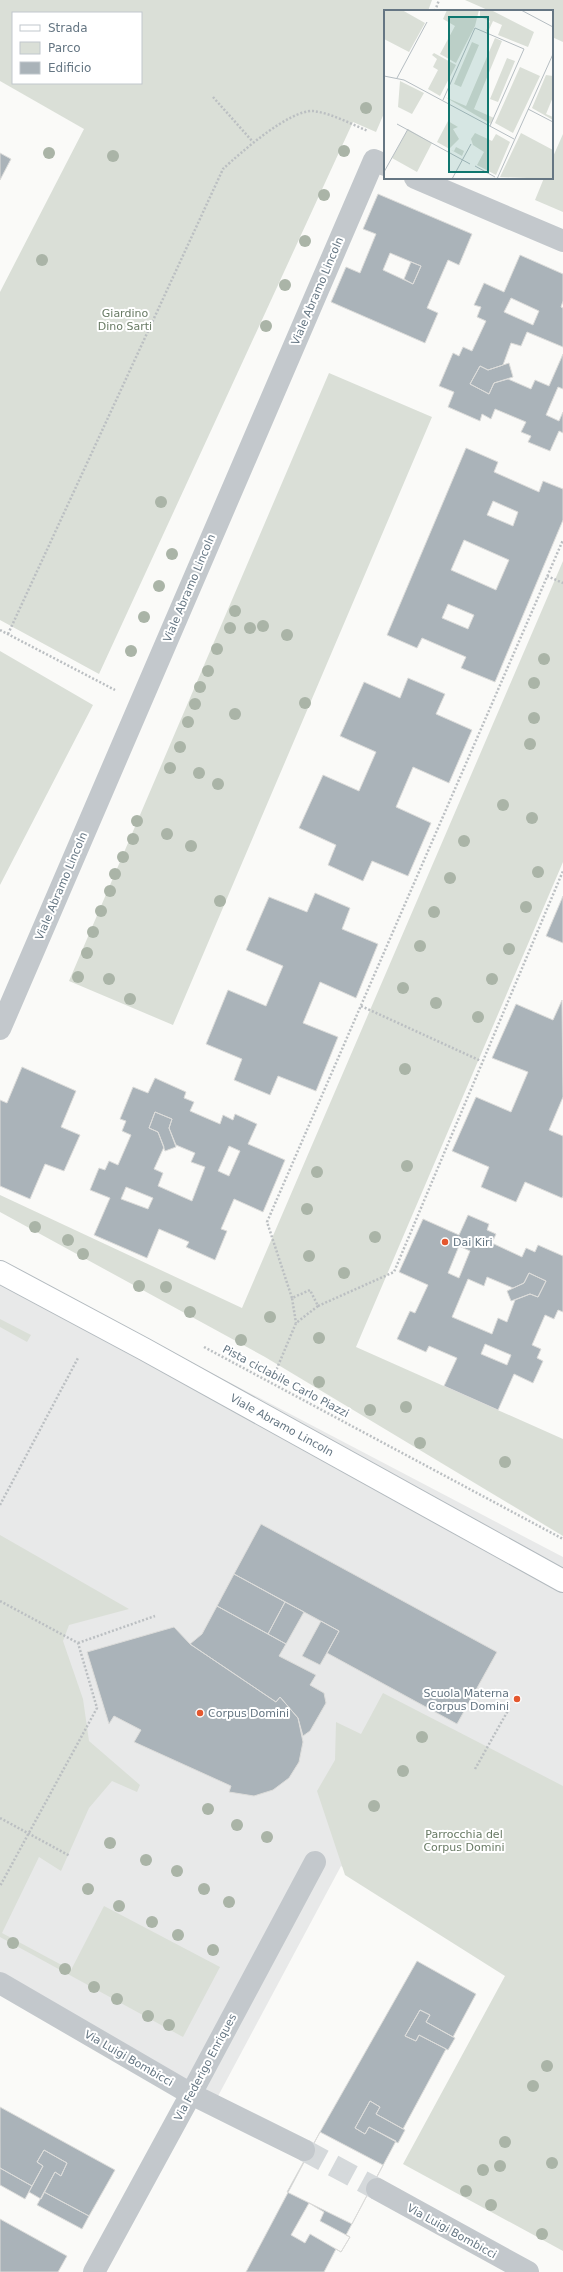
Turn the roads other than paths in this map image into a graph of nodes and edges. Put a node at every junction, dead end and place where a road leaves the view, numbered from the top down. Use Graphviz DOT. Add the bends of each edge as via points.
graph roads {
  1 [pos="380,162"];
  2 [pos="417,179"];
  3 [pos="563,241"];
  4 [pos="0,1028"];
  5 [pos="0,1272"];
  6 [pos="563,1581"];
  7 [pos="315,1862"];
  8 [pos="0,1983"];
  9 [pos="191,2094"];
  10 [pos="304,2150"];
  11 [pos="377,2189"];
  12 [pos="94,2272"];
  13 [pos="528,2272"];
  1 -- 4 [label="street, Viale Abramo Lincoln"];
  2 -- 3 [label="street"];
  5 -- 6 [label="street, Viale Abramo Lincoln" via="158,1356"];
  7 -- 9 [label="street, Via Federigo Enriques"];
  8 -- 9 [label="street, Via Luigi Bombicci"];
  9 -- 10 [label="street, Via Luigi Bombicci"];
  9 -- 12 [label="street, Via Federigo Enriques"];
  11 -- 13 [label="street, Via Luigi Bombicci"];
}
